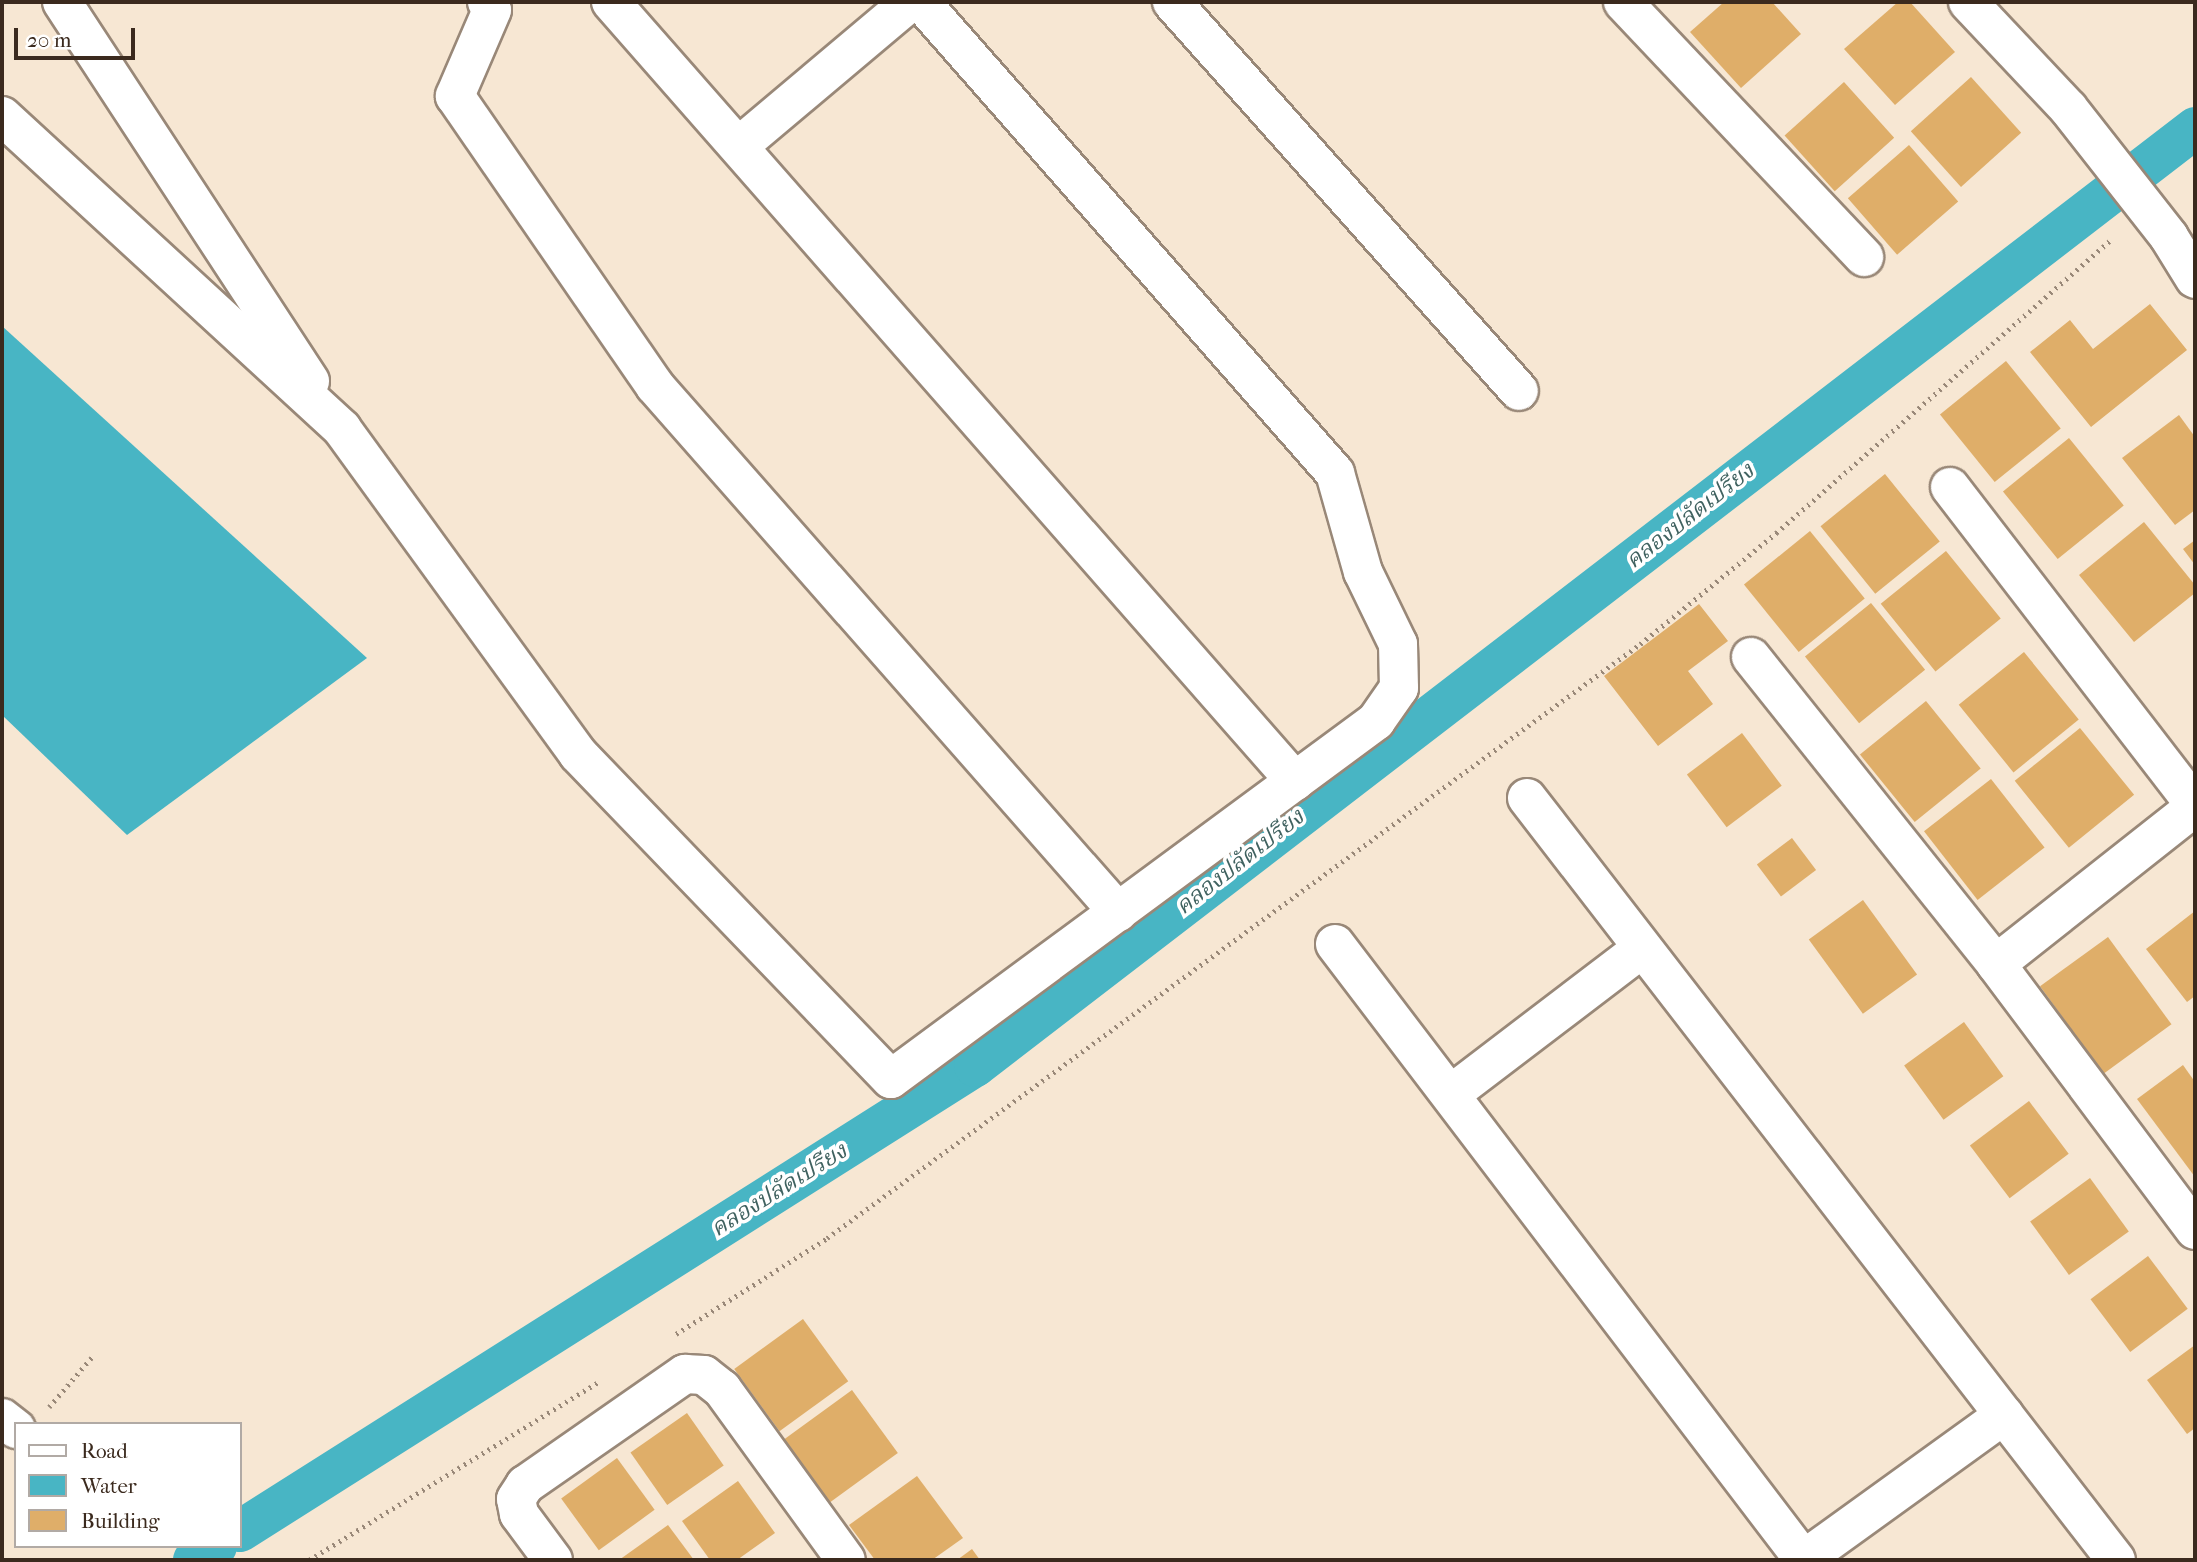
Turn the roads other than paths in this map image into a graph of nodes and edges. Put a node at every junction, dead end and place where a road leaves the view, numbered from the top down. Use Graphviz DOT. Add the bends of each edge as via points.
graph roads {
  1 [pos="62,2"];
  2 [pos="487,2"];
  3 [pos="611,2"];
  4 [pos="911,2"];
  5 [pos="921,2"];
  6 [pos="1172,2"];
  7 [pos="1623,2"];
  8 [pos="1968,2"];
  9 [pos="2,116"];
  10 [pos="739,146"];
  11 [pos="1864,257"];
  12 [pos="2195,279"];
  13 [pos="1519,391"];
  14 [pos="342,429"];
  15 [pos="1950,487"];
  16 [pos="1751,657"];
  17 [pos="1295,780"];
  18 [pos="1527,798"];
  19 [pos="2195,806"];
  20 [pos="1118,912"];
  21 [pos="1335,944"];
  22 [pos="1641,949"];
  23 [pos="1996,964"];
  24 [pos="1451,1094"];
  25 [pos="2195,1230"];
  26 [pos="2004,1415"];
  27 [pos="2,1418"];
  28 [pos="29,1422"];
  29 [pos="553,1560"];
  30 [pos="846,1560"];
  31 [pos="1804,1560"];
  32 [pos="2116,1560"];
  1 -- 14 [label="street"];
  2 -- 20 [label="street" via="492,10 455,96 655,386"];
  3 -- 10 [label="street"];
  4 -- 10 [label="street"];
  5 -- 17 [label="street" via="1335,473 1363,572 1398,644 1399,688 1376,721"];
  6 -- 13 [label="street"];
  7 -- 11 [label="street"];
  8 -- 12 [label="street" via="2068,108 2169,237"];
  9 -- 14 [label="street"];
  10 -- 17 [label="street"];
  14 -- 20 [label="street" via="578,754 891,1079"];
  15 -- 19 [label="street"];
  16 -- 23 [label="street"];
  17 -- 20 [label="street"];
  18 -- 22 [label="street"];
  19 -- 23 [label="street"];
  21 -- 24 [label="street"];
  22 -- 24 [label="street"];
  22 -- 26 [label="street"];
  23 -- 25 [label="street"];
  24 -- 31 [label="street"];
  26 -- 31 [label="street"];
  26 -- 32 [label="street"];
  27 -- 28 [label="street"];
  29 -- 30 [label="street" via="519,1514 516,1499 525,1485 684,1374 704,1375 722,1390"];
}
